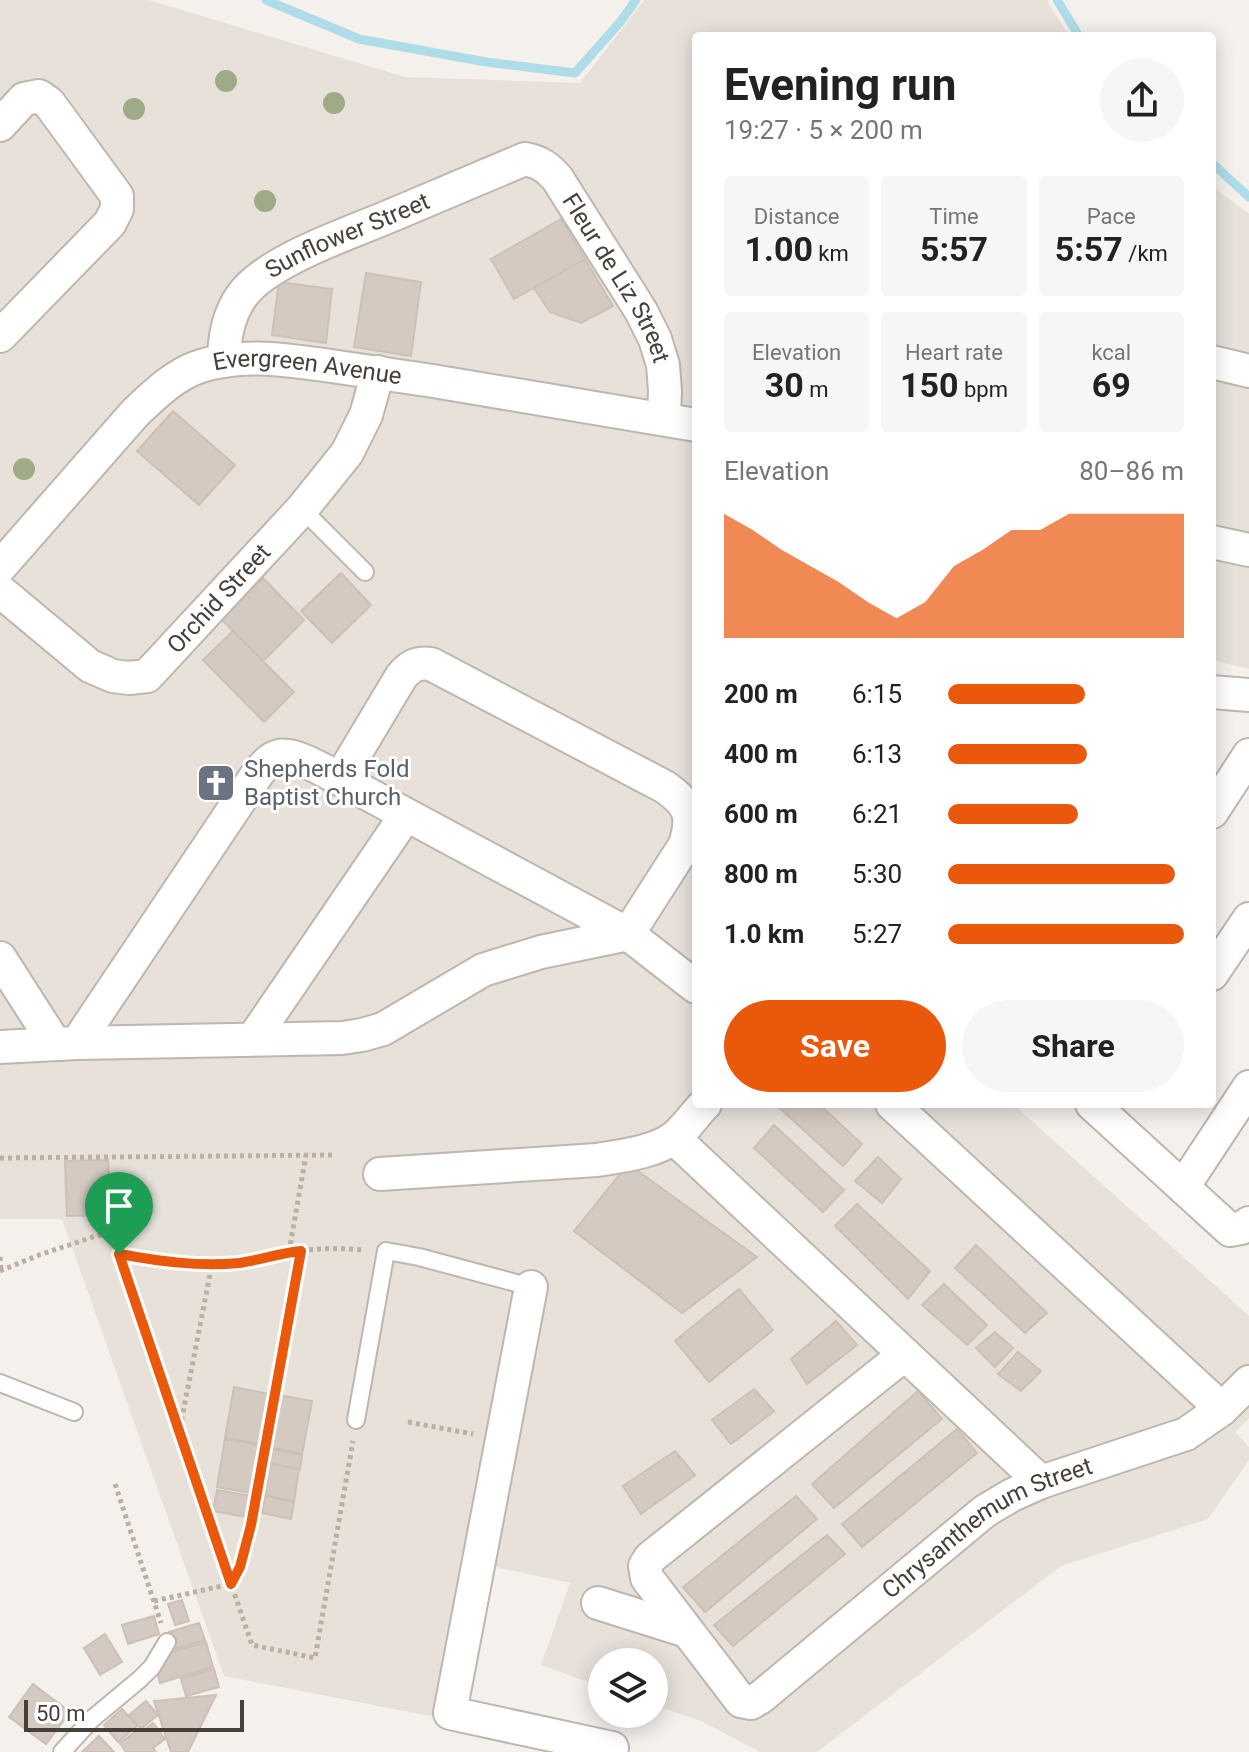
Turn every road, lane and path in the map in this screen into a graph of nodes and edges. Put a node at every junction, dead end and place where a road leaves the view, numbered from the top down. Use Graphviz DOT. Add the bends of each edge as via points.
graph roads {
  1 [pos="0,125"];
  2 [pos="525,159"];
  3 [pos="0,336"];
  4 [pos="224,361"];
  5 [pos="1216,363"];
  6 [pos="1249,371"];
  7 [pos="378,372"];
  8 [pos="664,419"];
  9 [pos="692,424"];
  10 [pos="302,509"];
  11 [pos="1216,543"];
  12 [pos="1249,550"];
  13 [pos="0,567"];
  14 [pos="365,572"];
  15 [pos="0,591"];
  16 [pos="1216,692"];
  17 [pos="1249,695"];
  18 [pos="1249,755"];
  19 [pos="340,779"];
  20 [pos="1216,806"];
  21 [pos="406,815"];
  22 [pos="1249,919"];
  23 [pos="628,934"];
  24 [pos="0,958"];
  25 [pos="1216,968"];
  26 [pos="692,984"];
  27 [pos="253,1039"];
  28 [pos="66,1044"];
  29 [pos="0,1047"];
  30 [pos="1249,1087"];
  31 [pos="701,1108"];
  32 [pos="896,1108"];
  33 [pos="1110,1111"];
  34 [pos="674,1138"];
  35 [pos="306,1155"];
  36 [pos="334,1155"];
  37 [pos="0,1158"];
  38 [pos="380,1174"];
  39 [pos="1183,1187"];
  40 [pos="1249,1223"];
  41 [pos="301,1251"];
  42 [pos="386,1251"];
  43 [pos="289,1252"];
  44 [pos="119,1254"];
  45 [pos="0,1257"];
  46 [pos="212,1264"];
  47 [pos="0,1271"];
  48 [pos="531,1287"];
  49 [pos="904,1355"];
  50 [pos="1249,1382"];
  51 [pos="0,1383"];
  52 [pos="1222,1409"];
  53 [pos="74,1412"];
  54 [pos="356,1420"];
  55 [pos="408,1422"];
  56 [pos="179,1431"];
  57 [pos="502,1440"];
  58 [pos="1041,1482"];
  59 [pos="115,1484"];
  60 [pos="231,1584"];
  61 [pos="154,1601"];
  62 [pos="598,1603"];
  63 [pos="687,1631"];
  64 [pos="167,1642"];
  65 [pos="612,1748"];
  66 [pos="62,1752"];
  1 -- 3 [label="street" via="24,99 39,96 49,103 117,196 117,209 110,223"];
  2 -- 4 [label="street, Sunflower Street" via="302,253 264,275 242,296 231,317"];
  2 -- 8 [label="street, Fleur de Liz Street" via="546,166 557,178 641,311 663,365"];
  4 -- 7 [label="street, Evergreen Avenue" via="258,358"];
  4 -- 13 [label="street, Evergreen Avenue" via="174,379 146,402"];
  5 -- 6 [label="street"];
  7 -- 8 [label="street, Evergreen Avenue"];
  7 -- 10 [label="street, Orchid Street" via="366,415 347,453"];
  8 -- 9 [label="street, Evergreen Avenue"];
  10 -- 14 [label="lane"];
  10 -- 15 [label="street, Orchid Street" via="147,676 113,676 90,666"];
  11 -- 12 [label="street"];
  16 -- 17 [label="street"];
  18 -- 20 [label="street"];
  19 -- 21 [label="street"];
  19 -- 23 [label="street" via="401,677 418,662 446,671 665,787 681,799 689,830 685,845"];
  19 -- 28 [label="street" via="291,756 267,763"];
  21 -- 23 [label="street"];
  21 -- 27 [label="street"];
  22 -- 25 [label="street"];
  23 -- 26 [label="street"];
  23 -- 27 [label="street" via="483,970 383,1029 362,1035"];
  24 -- 28 [label="street"];
  27 -- 28 [label="street"];
  28 -- 29 [label="street"];
  30 -- 39 [label="street"];
  31 -- 34 [label="street"];
  32 -- 52 [label="street"];
  33 -- 39 [label="street"];
  34 -- 38 [label="street" via="648,1150 597,1160"];
  34 -- 49 [label="street"];
  35 -- 36 [label="path"];
  35 -- 37 [label="path"];
  35 -- 43 [label="path"];
  39 -- 40 [label="street" via="1230,1230"];
  41 -- 42 [label="path"];
  41 -- 43 [label="path"];
  41 -- 60 [label="path" via="251,1525"];
  42 -- 48 [label="lane"];
  42 -- 54 [label="lane"];
  43 -- 46 [label="path"];
  44 -- 46 [label="path"];
  44 -- 47 [label="path" via="113,1239 99,1235"];
  44 -- 56 [label="path"];
  45 -- 47 [label="path"];
  46 -- 56 [label="path"];
  48 -- 57 [label="street"];
  49 -- 58 [label="street"];
  49 -- 63 [label="street" via="650,1558 647,1578"];
  50 -- 52 [label="street, Chrysanthemum Street"];
  51 -- 53 [label="lane"];
  52 -- 58 [label="street, Chrysanthemum Street" via="1186,1434"];
  54 -- 60 [label="path" via="315,1658 252,1645"];
  55 -- 57 [label="path"];
  56 -- 60 [label="path"];
  57 -- 65 [label="street" via="450,1713"];
  58 -- 63 [label="street, Chrysanthemum Street" via="985,1511 751,1703 741,1701"];
  59 -- 61 [label="path"];
  60 -- 61 [label="path"];
  61 -- 64 [label="path"];
  62 -- 63 [label="street"];
  64 -- 66 [label="lane" via="146,1673"];
}
